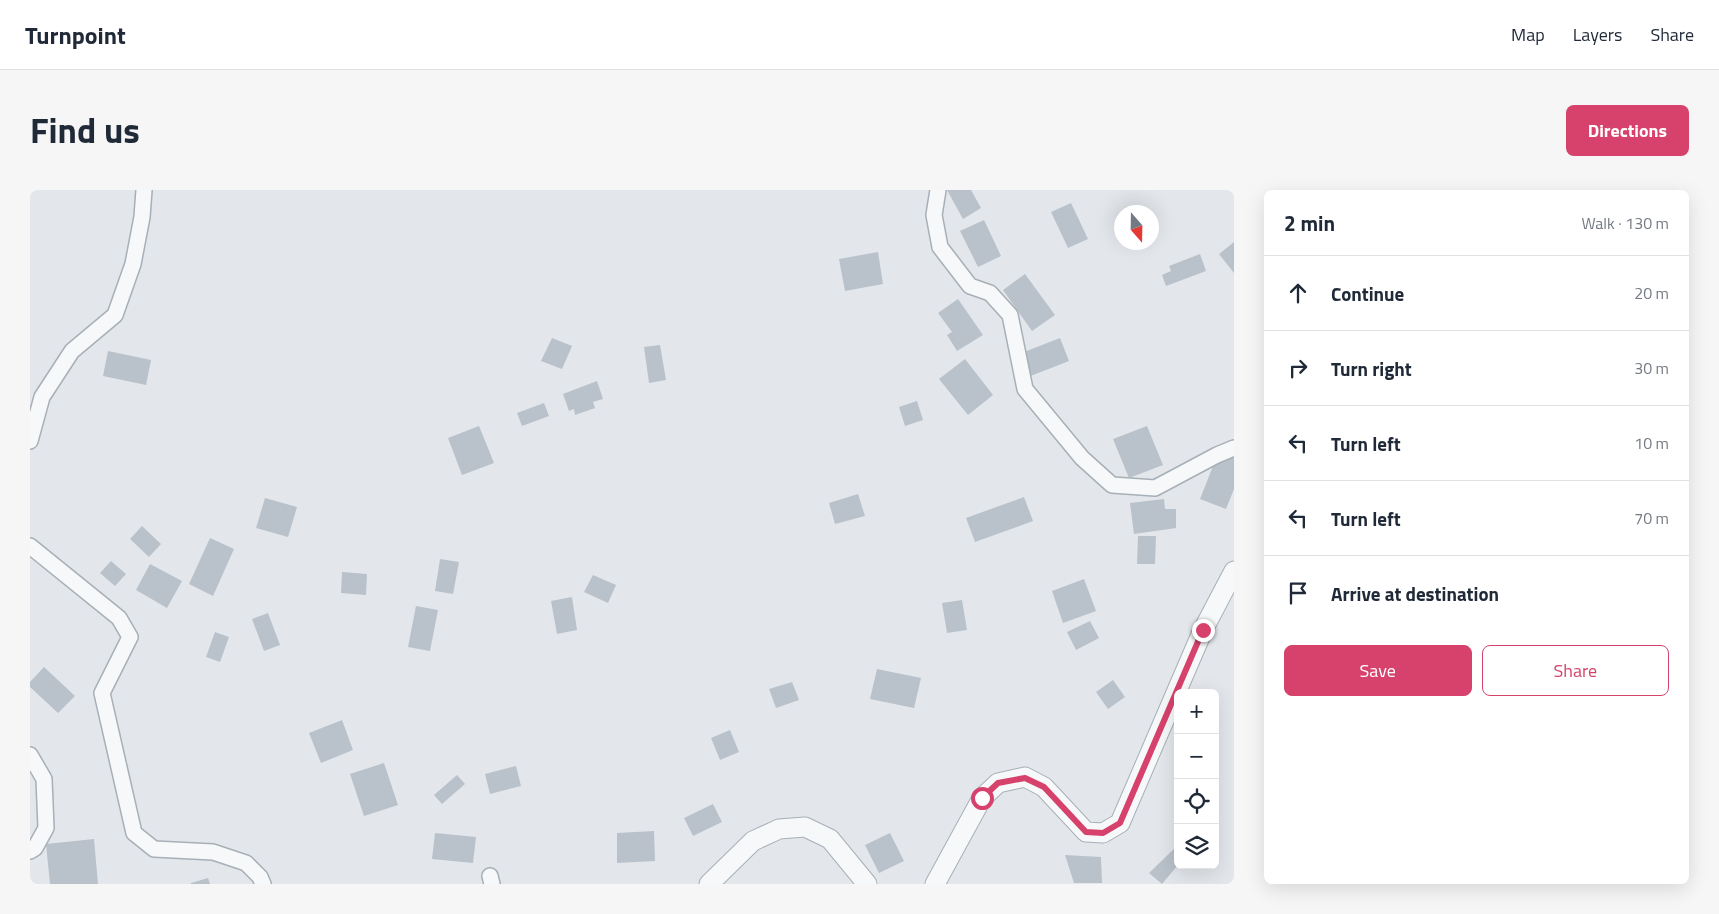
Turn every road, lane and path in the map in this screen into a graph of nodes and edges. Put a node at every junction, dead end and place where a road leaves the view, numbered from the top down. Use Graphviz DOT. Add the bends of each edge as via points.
graph roads {
  1 [pos="144,190"];
  2 [pos="938,190"];
  3 [pos="30,441"];
  4 [pos="1234,448"];
  5 [pos="30,546"];
  6 [pos="1234,571"];
  7 [pos="30,755"];
  8 [pos="30,851"];
  9 [pos="263,884"];
  10 [pos="709,884"];
  11 [pos="867,884"];
  12 [pos="935,884"];
  1 -- 3 [label="street" via="133,264 115,315 72,351 42,397"];
  2 -- 4 [label="street" via="934,215 940,247 970,286 990,294 1010,315 1025,389 1082,458 1112,485 1155,488"];
  5 -- 9 [label="street" via="119,618 130,637 102,693 134,833 154,849 213,852 246,863"];
  6 -- 12 [label="street" via="1203,630 1120,823 1103,833 1086,832 1044,787 1025,778 998,783 982,798"];
  7 -- 8 [label="street" via="44,779 46,828"];
  10 -- 11 [label="street" via="753,841 779,829 805,827 830,839"];
}
